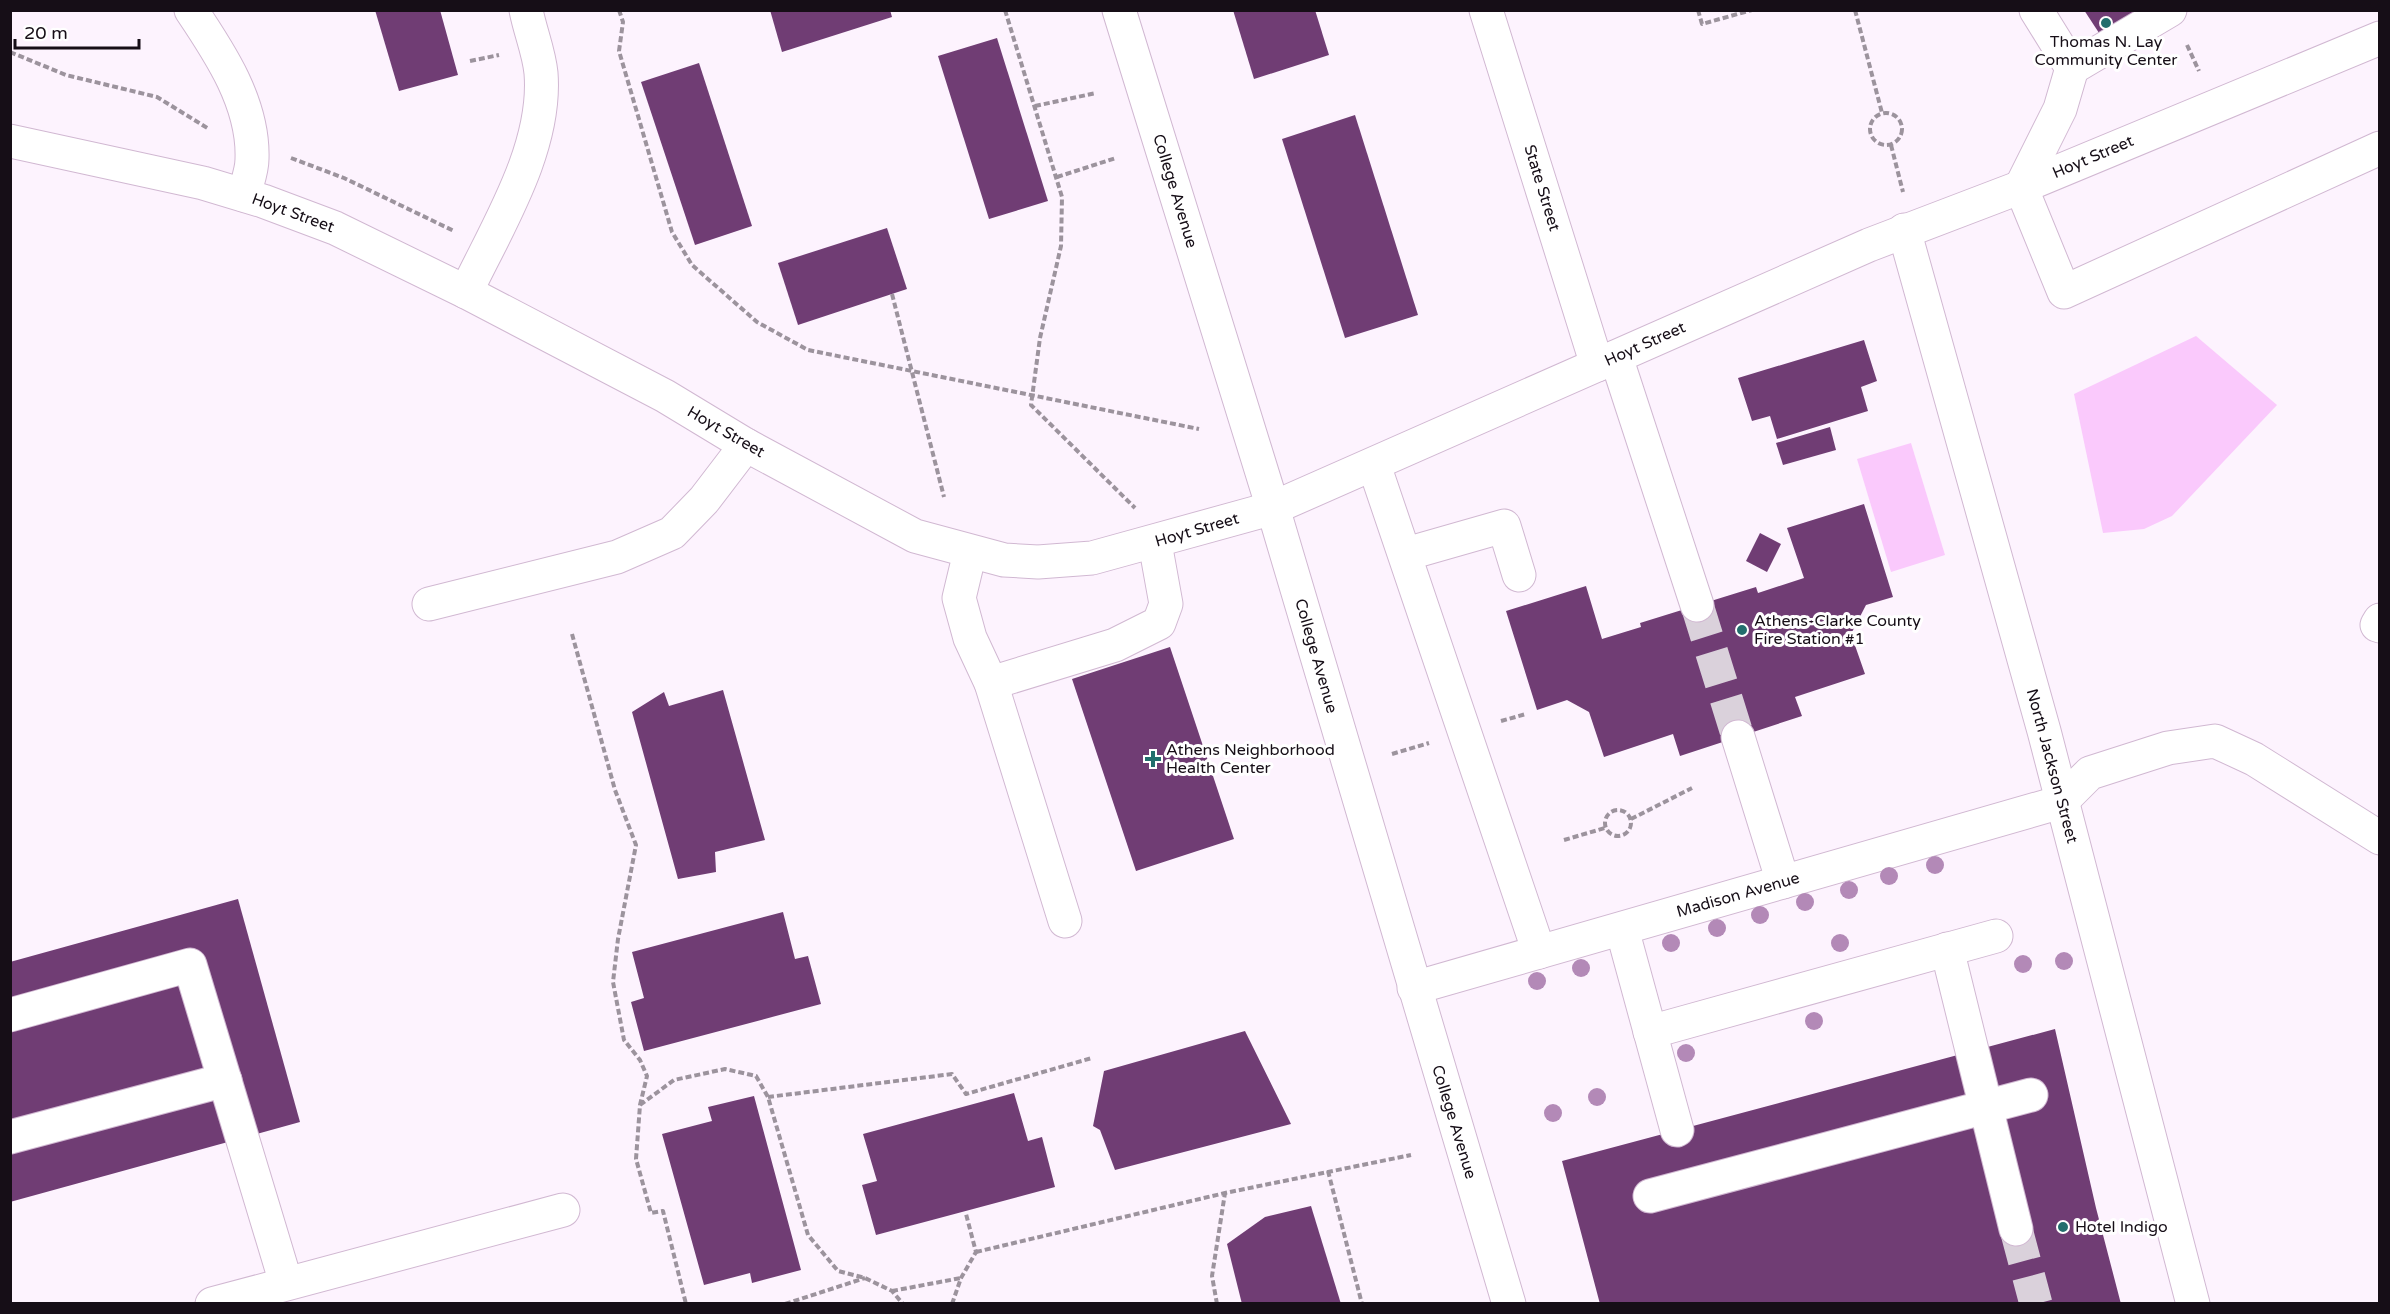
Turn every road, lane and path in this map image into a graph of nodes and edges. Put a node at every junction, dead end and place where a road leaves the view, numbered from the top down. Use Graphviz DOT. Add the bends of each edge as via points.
graph roads {
  1 [pos="191,10"];
  2 [pos="526,10"];
  3 [pos="619,10"];
  4 [pos="1005,10"];
  5 [pos="1119,10"];
  6 [pos="1486,10"];
  7 [pos="1698,10"];
  8 [pos="1752,10"];
  9 [pos="1855,10"];
  10 [pos="2036,10"];
  11 [pos="2170,10"];
  12 [pos="1744,11"];
  13 [pos="2379,38"];
  14 [pos="10,52"];
  15 [pos="503,54"];
  16 [pos="470,62"];
  17 [pos="2072,68"];
  18 [pos="1096,93"];
  19 [pos="1035,106"];
  20 [pos="1882,113"];
  21 [pos="213,132"];
  22 [pos="10,141"];
  23 [pos="1891,144"];
  24 [pos="2379,148"];
  25 [pos="284,156"];
  26 [pos="1116,158"];
  27 [pos="1057,177"];
  28 [pos="2021,187"];
  29 [pos="1903,193"];
  30 [pos="244,195"];
  31 [pos="1904,230"];
  32 [pos="460,234"];
  33 [pos="466,292"];
  34 [pos="892,294"];
  35 [pos="1607,361"];
  36 [pos="910,371"];
  37 [pos="1031,395"];
  38 [pos="1199,429"];
  39 [pos="746,445"];
  40 [pos="1374,465"];
  41 [pos="944,497"];
  42 [pos="1136,508"];
  43 [pos="1273,508"];
  44 [pos="1155,543"];
  45 [pos="969,552"];
  46 [pos="1406,554"];
  47 [pos="1519,575"];
  48 [pos="429,604"];
  49 [pos="1697,605"];
  50 [pos="2379,620"];
  51 [pos="2379,626"];
  52 [pos="572,634"];
  53 [pos="991,683"];
  54 [pos="1738,737"];
  55 [pos="1436,741"];
  56 [pos="1392,754"];
  57 [pos="1692,788"];
  58 [pos="2061,802"];
  59 [pos="1631,819"];
  60 [pos="1605,828"];
  61 [pos="2379,838"];
  62 [pos="1564,840"];
  63 [pos="1783,882"];
  64 [pos="1065,921"];
  65 [pos="1622,929"];
  66 [pos="1995,936"];
  67 [pos="1947,949"];
  68 [pos="1539,952"];
  69 [pos="1414,988"];
  70 [pos="10,1015"];
  71 [pos="1650,1032"];
  72 [pos="1092,1058"];
  73 [pos="225,1080"];
  74 [pos="2031,1095"];
  75 [pos="768,1097"];
  76 [pos="640,1105"];
  77 [pos="1986,1107"];
  78 [pos="1677,1130"];
  79 [pos="10,1137"];
  80 [pos="1411,1155"];
  81 [pos="1328,1171"];
  82 [pos="1226,1192"];
  83 [pos="1650,1196"];
  84 [pos="563,1210"];
  85 [pos="966,1214"];
  86 [pos="2016,1229"];
  87 [pos="976,1252"];
  88 [pos="865,1278"];
  89 [pos="962,1278"];
  90 [pos="286,1283"];
  91 [pos="892,1291"];
  92 [pos="212,1304"];
  93 [pos="686,1304"];
  94 [pos="785,1304"];
  95 [pos="903,1304"];
  96 [pos="952,1304"];
  97 [pos="1217,1304"];
  98 [pos="1362,1304"];
  99 [pos="1509,1304"];
  100 [pos="2193,1304"];
  1 -- 30 [label="street" via="222,57 248,120 252,161"];
  2 -- 33 [label="street" via="541,73 537,129 518,184"];
  3 -- 36 [label="path" via="623,22 619,51 672,232 692,265 757,322 808,350"];
  4 -- 19 [label="path"];
  5 -- 43 [label="street, College Avenue"];
  6 -- 35 [label="street, State Street"];
  7 -- 12 [label="path" via="1702,24"];
  8 -- 12 [label="path"];
  9 -- 20 [label="path"];
  10 -- 17 [label="street"];
  11 -- 17 [label="street"];
  13 -- 28 [label="street, Hoyt Street"];
  14 -- 21 [label="path" via="66,75 157,97"];
  15 -- 16 [label="path"];
  17 -- 28 [label="street" via="2060,109"];
  18 -- 19 [label="path"];
  19 -- 27 [label="path"];
  20 -- 23 [label="path" via="1893,115 1902,128 1899,138"];
  20 -- 23 [label="path" via="1871,123 1870,134 1876,142"];
  22 -- 30 [label="street, Hoyt Street"];
  23 -- 29 [label="path"];
  24 -- 28 [label="street" via="2064,292"];
  25 -- 32 [label="path" via="344,178"];
  26 -- 27 [label="path"];
  27 -- 37 [label="path" via="1062,197 1061,246"];
  28 -- 31 [label="street, Hoyt Street"];
  30 -- 33 [label="street, Hoyt Street" via="335,228"];
  31 -- 35 [label="street, Hoyt Street"];
  31 -- 58 [label="street, North Jackson Street"];
  33 -- 39 [label="street, Hoyt Street" via="665,396"];
  34 -- 36 [label="path"];
  35 -- 40 [label="street, Hoyt Street"];
  35 -- 49 [label="street, State Street"];
  36 -- 37 [label="path"];
  36 -- 41 [label="path"];
  37 -- 38 [label="path"];
  37 -- 42 [label="path" via="1031,405"];
  39 -- 45 [label="street, Hoyt Street" via="915,536"];
  39 -- 48 [label="street" via="704,500 672,533 617,558"];
  40 -- 43 [label="street, Hoyt Street"];
  40 -- 46 [label="street"];
  43 -- 44 [label="street, Hoyt Street"];
  43 -- 69 [label="street, College Avenue"];
  44 -- 45 [label="street, Hoyt Street" via="1092,558 1038,562"];
  44 -- 53 [label="street" via="1166,604 1159,622 1115,645"];
  45 -- 53 [label="street" via="959,598 970,638"];
  46 -- 47 [label="street" via="1504,526"];
  46 -- 68 [label="street"];
  50 -- 51 [label="street"];
  52 -- 76 [label="path" via="615,790 636,845 613,982 624,1040 647,1076"];
  53 -- 64 [label="street"];
  54 -- 63 [label="street"];
  55 -- 56 [label="path"];
  57 -- 59 [label="path"];
  58 -- 61 [label="street" via="2090,773 2168,748 2215,741 2254,759"];
  58 -- 63 [label="street, Madison Avenue"];
  58 -- 100 [label="street, North Jackson Street"];
  59 -- 60 [label="path" via="1630,829 1620,837 1610,835"];
  59 -- 60 [label="path" via="1623,811 1614,810 1605,819"];
  60 -- 62 [label="path"];
  63 -- 65 [label="street, Madison Avenue"];
  65 -- 68 [label="street, Madison Avenue"];
  65 -- 71 [label="street"];
  66 -- 67 [label="street"];
  67 -- 71 [label="street"];
  67 -- 77 [label="street"];
  68 -- 69 [label="street, Madison Avenue"];
  69 -- 99 [label="street, College Avenue"];
  70 -- 73 [label="street" via="190,965"];
  71 -- 78 [label="street"];
  72 -- 75 [label="path" via="966,1094 952,1074"];
  73 -- 79 [label="street"];
  73 -- 90 [label="street"];
  74 -- 77 [label="street"];
  75 -- 76 [label="path" via="756,1076 725,1069 674,1080"];
  75 -- 88 [label="path" via="808,1235 837,1271"];
  76 -- 93 [label="path" via="636,1159 651,1213 663,1211"];
  77 -- 83 [label="street"];
  77 -- 86 [label="street"];
  80 -- 81 [label="path"];
  81 -- 82 [label="path"];
  81 -- 98 [label="path"];
  82 -- 87 [label="path"];
  82 -- 97 [label="path" via="1212,1276"];
  84 -- 90 [label="street"];
  85 -- 87 [label="path"];
  87 -- 89 [label="path"];
  88 -- 91 [label="path"];
  88 -- 94 [label="path"];
  89 -- 91 [label="path"];
  89 -- 96 [label="path"];
  90 -- 92 [label="street"];
  91 -- 95 [label="path"];
}
